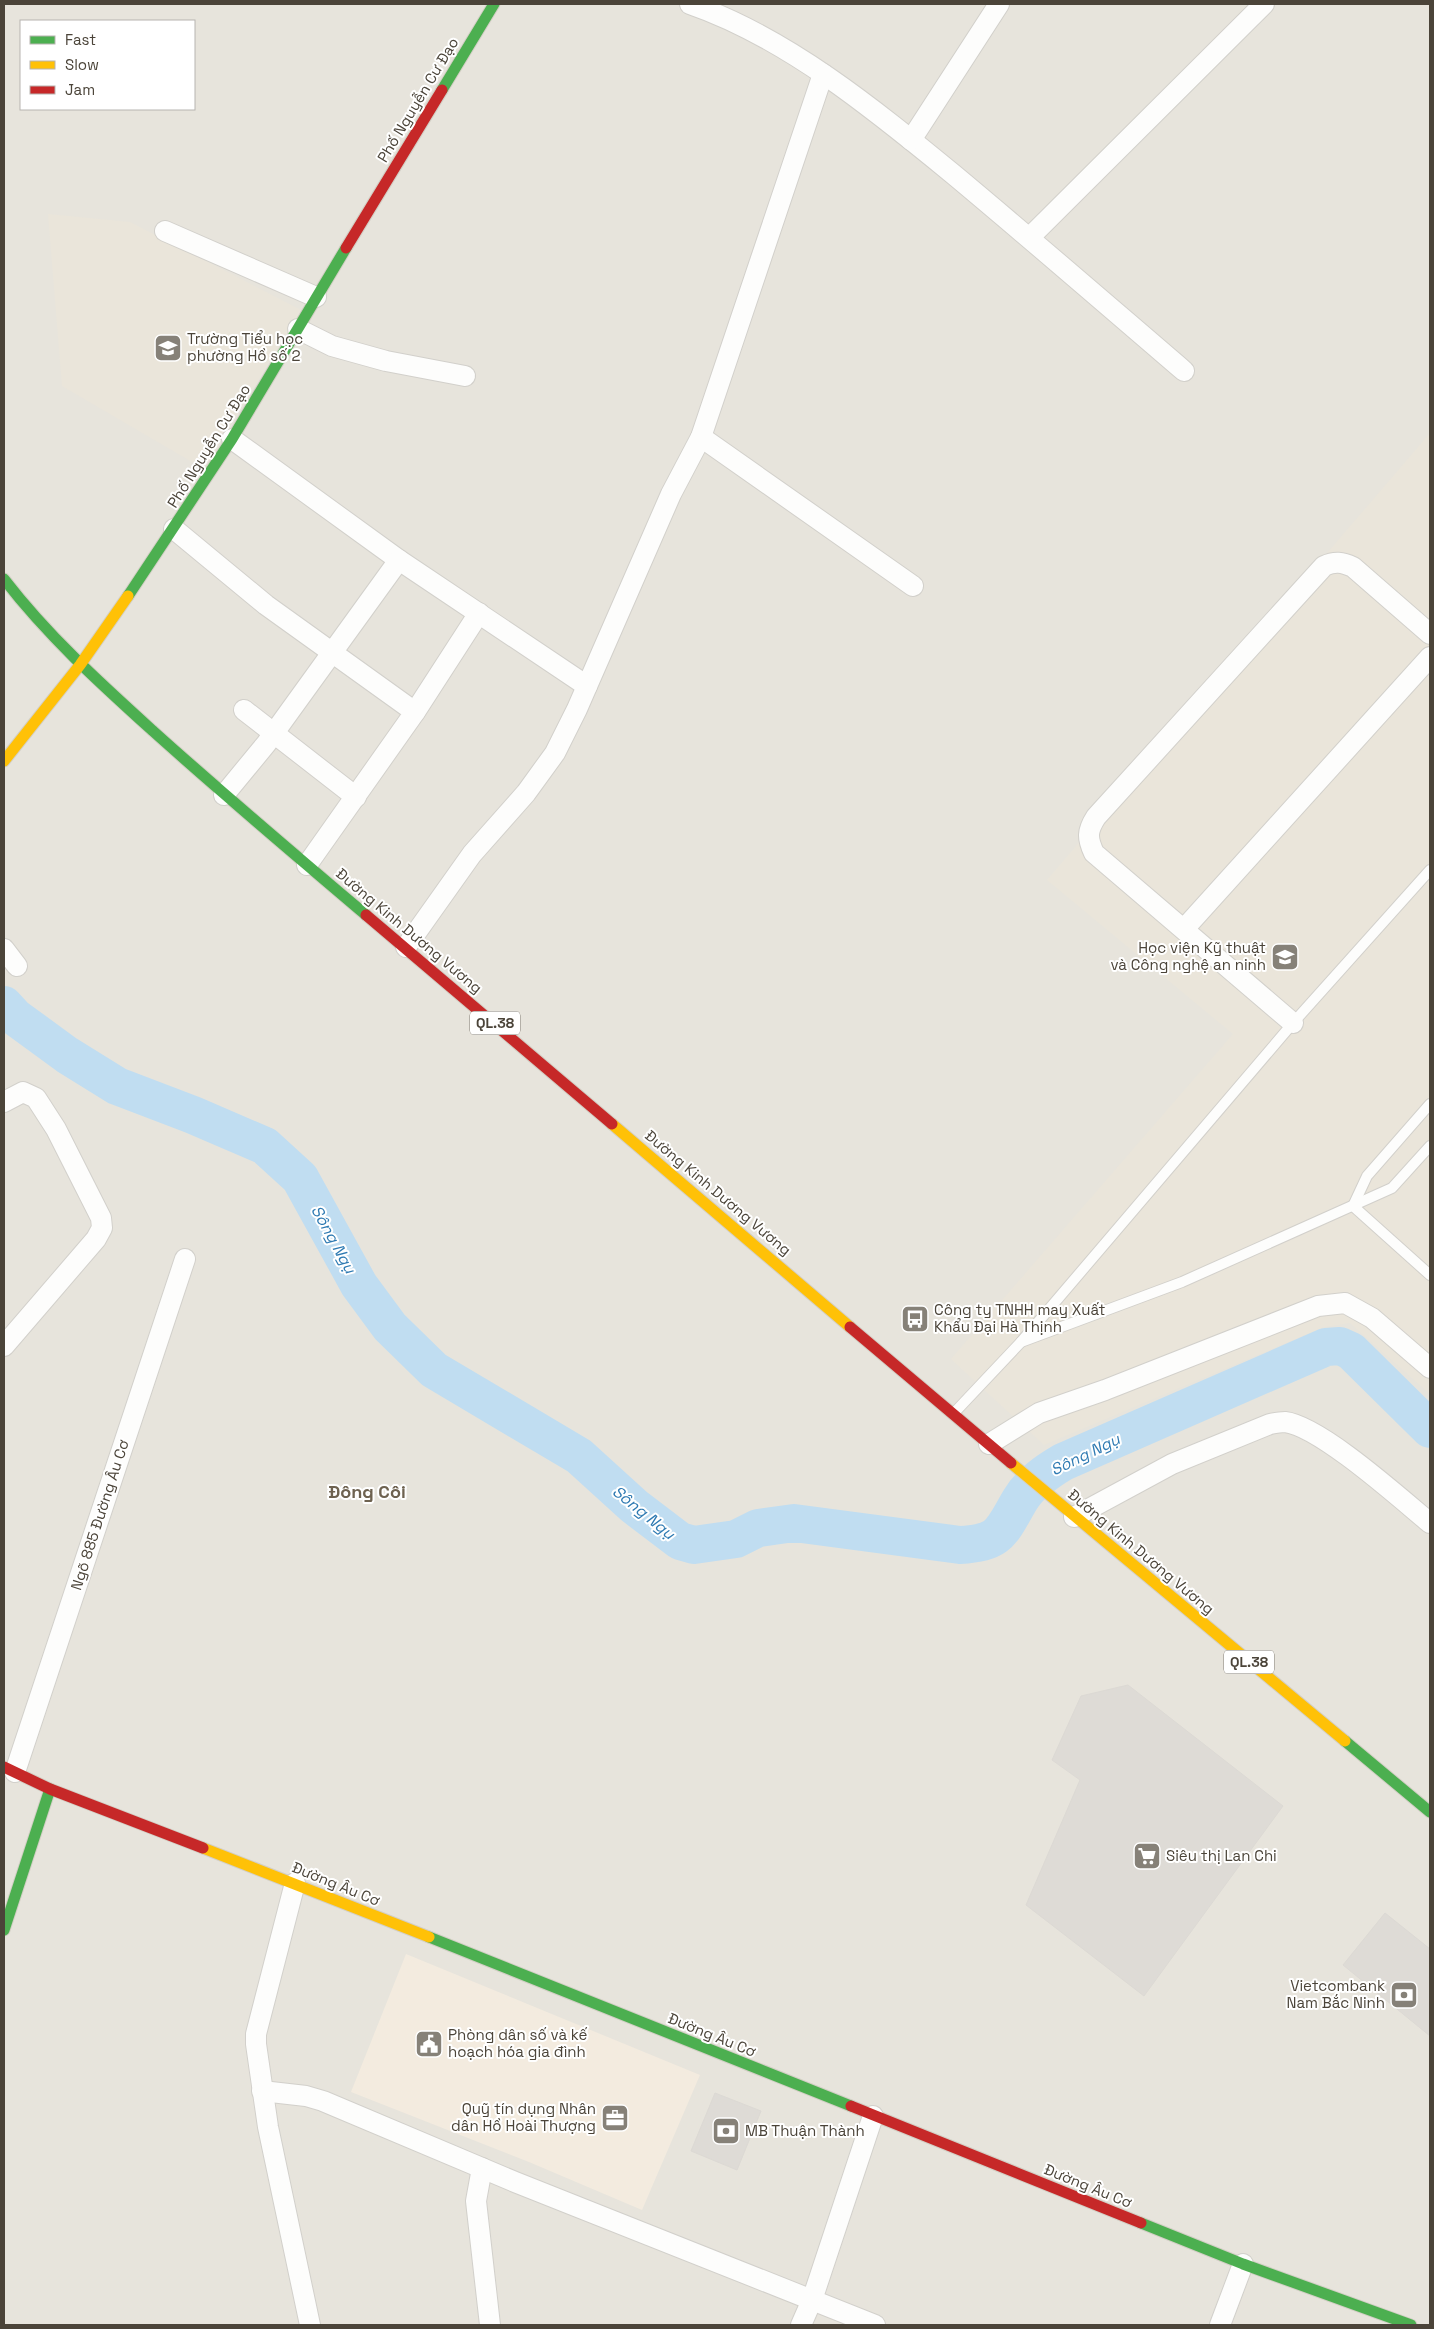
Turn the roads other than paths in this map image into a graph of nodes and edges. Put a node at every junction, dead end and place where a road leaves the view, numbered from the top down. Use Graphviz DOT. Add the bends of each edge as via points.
graph roads {
  1 [pos="494,4"];
  2 [pos="690,4"];
  3 [pos="999,4"];
  4 [pos="1264,4"];
  5 [pos="823,74"];
  6 [pos="911,140"];
  7 [pos="165,231"];
  8 [pos="1030,238"];
  9 [pos="316,297"];
  10 [pos="298,329"];
  11 [pos="1184,371"];
  12 [pos="465,376"];
  13 [pos="701,437"];
  14 [pos="232,439"];
  15 [pos="174,529"];
  16 [pos="399,560"];
  17 [pos="4,579"];
  18 [pos="913,586"];
  19 [pos="479,613"];
  20 [pos="1430,634"];
  21 [pos="332,652"];
  22 [pos="1430,657"];
  23 [pos="80,665"];
  24 [pos="586,686"];
  25 [pos="244,710"];
  26 [pos="415,712"];
  27 [pos="274,733"];
  28 [pos="4,761"];
  29 [pos="224,795"];
  30 [pos="356,797"];
  31 [pos="307,865"];
  32 [pos="1430,870"];
  33 [pos="1184,929"];
  34 [pos="406,947"];
  35 [pos="4,949"];
  36 [pos="17,966"];
  37 [pos="1293,1023"];
  38 [pos="4,1102"];
  39 [pos="1430,1104"];
  40 [pos="1430,1146"];
  41 [pos="1353,1206"];
  42 [pos="185,1259"];
  43 [pos="1430,1275"];
  44 [pos="1021,1342"];
  45 [pos="4,1346"];
  46 [pos="1430,1368"];
  47 [pos="953,1414"];
  48 [pos="994,1449"];
  49 [pos="1071,1514"];
  50 [pos="1430,1523"];
  51 [pos="9,1769"];
  52 [pos="50,1790"];
  53 [pos="1430,1812"];
  54 [pos="295,1883"];
  55 [pos="4,1930"];
  56 [pos="262,2091"];
  57 [pos="873,2116"];
  58 [pos="482,2168"];
  59 [pos="1243,2264"];
  60 [pos="812,2300"];
  61 [pos="310,2325"];
  62 [pos="490,2325"];
  63 [pos="802,2325"];
  64 [pos="875,2325"];
  65 [pos="1220,2325"];
  66 [pos="1411,2325"];
  1 -- 9 [label="main road, Phố Nguyễn Cư Đạo"];
  2 -- 5 [label="street" via="723,16"];
  3 -- 6 [label="street"];
  4 -- 8 [label="street"];
  5 -- 6 [label="street"];
  5 -- 13 [label="street"];
  6 -- 8 [label="street"];
  7 -- 9 [label="street"];
  8 -- 11 [label="street"];
  9 -- 10 [label="main road, Phố Nguyễn Cư Đạo"];
  10 -- 12 [label="street" via="332,346 386,361"];
  10 -- 14 [label="main road, Phố Nguyễn Cư Đạo"];
  13 -- 18 [label="street"];
  13 -- 24 [label="street" via="671,494"];
  14 -- 15 [label="main road, Phố Nguyễn Cư Đạo"];
  14 -- 16 [label="street"];
  15 -- 21 [label="street" via="266,605"];
  15 -- 23 [label="main road, Phố Nguyễn Cư Đạo"];
  16 -- 19 [label="street"];
  16 -- 21 [label="street"];
  17 -- 23 [label="main road, Đường Kinh Dương Vương / QL.38" via="26,609"];
  19 -- 24 [label="street"];
  19 -- 26 [label="street"];
  20 -- 33 [label="street" via="1353,567 1333,562 1324,566 1096,817 1088,840 1094,852"];
  21 -- 26 [label="street"];
  21 -- 27 [label="street"];
  22 -- 33 [label="street"];
  23 -- 28 [label="main road, Phố Nguyễn Cư Đạo"];
  23 -- 29 [label="main road, Đường Kinh Dương Vương / QL.38"];
  24 -- 34 [label="street" via="555,753 526,793 472,854"];
  25 -- 27 [label="street"];
  26 -- 30 [label="street"];
  27 -- 29 [label="street"];
  27 -- 30 [label="street"];
  29 -- 31 [label="main road, Đường Kinh Dương Vương / QL.38"];
  30 -- 31 [label="street"];
  31 -- 34 [label="main road, Đường Kinh Dương Vương / QL.38"];
  32 -- 37 [label="lane"];
  33 -- 37 [label="street"];
  34 -- 47 [label="main road, Đường Kinh Dương Vương / QL.38"];
  35 -- 36 [label="street"];
  37 -- 44 [label="lane"];
  38 -- 45 [label="street" via="23,1092 36,1098 101,1218 102,1228"];
  39 -- 41 [label="lane" via="1367,1176"];
  40 -- 41 [label="lane" via="1392,1188"];
  41 -- 43 [label="lane"];
  41 -- 44 [label="lane" via="1182,1282"];
  42 -- 51 [label="street, Ngõ 885 Đường Âu Cơ"];
  44 -- 47 [label="lane"];
  46 -- 48 [label="street" via="1372,1318 1345,1303 1318,1306 1039,1413"];
  47 -- 48 [label="main road, Đường Kinh Dương Vương / QL.38"];
  48 -- 49 [label="main road, Đường Kinh Dương Vương / QL.38"];
  49 -- 50 [label="street" via="1172,1464 1270,1424 1285,1422 1328,1442"];
  49 -- 53 [label="main road, Đường Kinh Dương Vương / QL.38"];
  51 -- 52 [label="main road, Đường Âu Cơ"];
  52 -- 54 [label="main road, Đường Âu Cơ"];
  52 -- 55 [label="main road"];
  54 -- 56 [label="street" via="256,2034"];
  54 -- 57 [label="main road, Đường Âu Cơ"];
  56 -- 58 [label="street" via="323,2101"];
  56 -- 61 [label="street"];
  57 -- 59 [label="main road, Đường Âu Cơ"];
  57 -- 60 [label="street"];
  58 -- 60 [label="street"];
  58 -- 62 [label="street" via="476,2201"];
  59 -- 65 [label="street"];
  59 -- 66 [label="main road, Đường Âu Cơ"];
  60 -- 63 [label="street"];
  60 -- 64 [label="street"];
}
